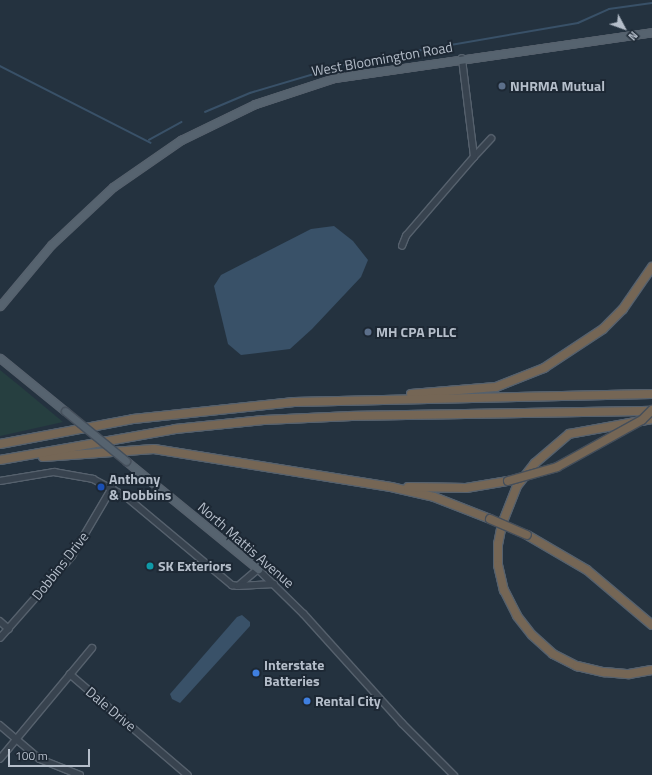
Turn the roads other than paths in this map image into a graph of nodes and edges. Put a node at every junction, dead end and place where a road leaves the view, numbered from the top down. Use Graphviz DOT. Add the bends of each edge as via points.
graph roads {
  1 [pos="652,32"];
  2 [pos="462,59"];
  3 [pos="491,138"];
  4 [pos="474,157"];
  5 [pos="402,246"];
  6 [pos="652,267"];
  7 [pos="0,306"];
  8 [pos="0,358"];
  9 [pos="652,394"];
  10 [pos="371,398"];
  11 [pos="652,410"];
  12 [pos="652,419"];
  13 [pos="0,444"];
  14 [pos="3,459"];
  15 [pos="0,481"];
  16 [pos="391,487"];
  17 [pos="112,488"];
  18 [pos="258,569"];
  19 [pos="274,584"];
  20 [pos="238,586"];
  21 [pos="0,621"];
  22 [pos="652,625"];
  23 [pos="9,629"];
  24 [pos="0,638"];
  25 [pos="92,648"];
  26 [pos="652,670"];
  27 [pos="70,674"];
  28 [pos="0,725"];
  29 [pos="17,740"];
  30 [pos="0,759"];
  31 [pos="80,775"];
  32 [pos="188,775"];
  33 [pos="454,775"];
  1 -- 2 [label="main road, West Bloomington Road"];
  2 -- 4 [label="street"];
  2 -- 7 [label="main road, West Bloomington Road" via="324,80 255,104 198,131 142,165 91,206 51,245"];
  3 -- 4 [label="street"];
  4 -- 5 [label="street" via="406,236"];
  6 -- 10 [label="highway" via="623,309 603,329 555,362 517,381 482,390"];
  8 -- 18 [label="main road, North Mattis Avenue, bridge"];
  9 -- 10 [label="highway"];
  10 -- 13 [label="highway" via="287,402 179,413 69,430"];
  11 -- 14 [label="highway" via="264,420 175,429"];
  11 -- 16 [label="highway, bridge" via="642,420 557,466 508,481 466,488"];
  12 -- 26 [label="highway" via="569,434 535,463 518,486 502,524 498,544 498,565 504,590 516,616 532,635 554,654 577,666 604,672 629,674"];
  14 -- 16 [label="highway" via="154,449"];
  15 -- 17 [label="street" via="54,472 80,476"];
  16 -- 22 [label="highway, bridge" via="434,497 527,535 588,570"];
  17 -- 20 [label="street" via="128,498 225,580"];
  17 -- 23 [label="street, Dobbins Drive" via="72,556"];
  18 -- 19 [label="street, North Mattis Avenue"];
  18 -- 20 [label="street"];
  19 -- 20 [label="street"];
  19 -- 33 [label="street, North Mattis Avenue"];
  21 -- 23 [label="street"];
  23 -- 24 [label="street, Dobbins Drive"];
  25 -- 27 [label="street"];
  27 -- 29 [label="street"];
  27 -- 32 [label="street, Dale Drive"];
  28 -- 29 [label="street"];
  29 -- 30 [label="street"];
  29 -- 31 [label="street" via="40,759"];
}
